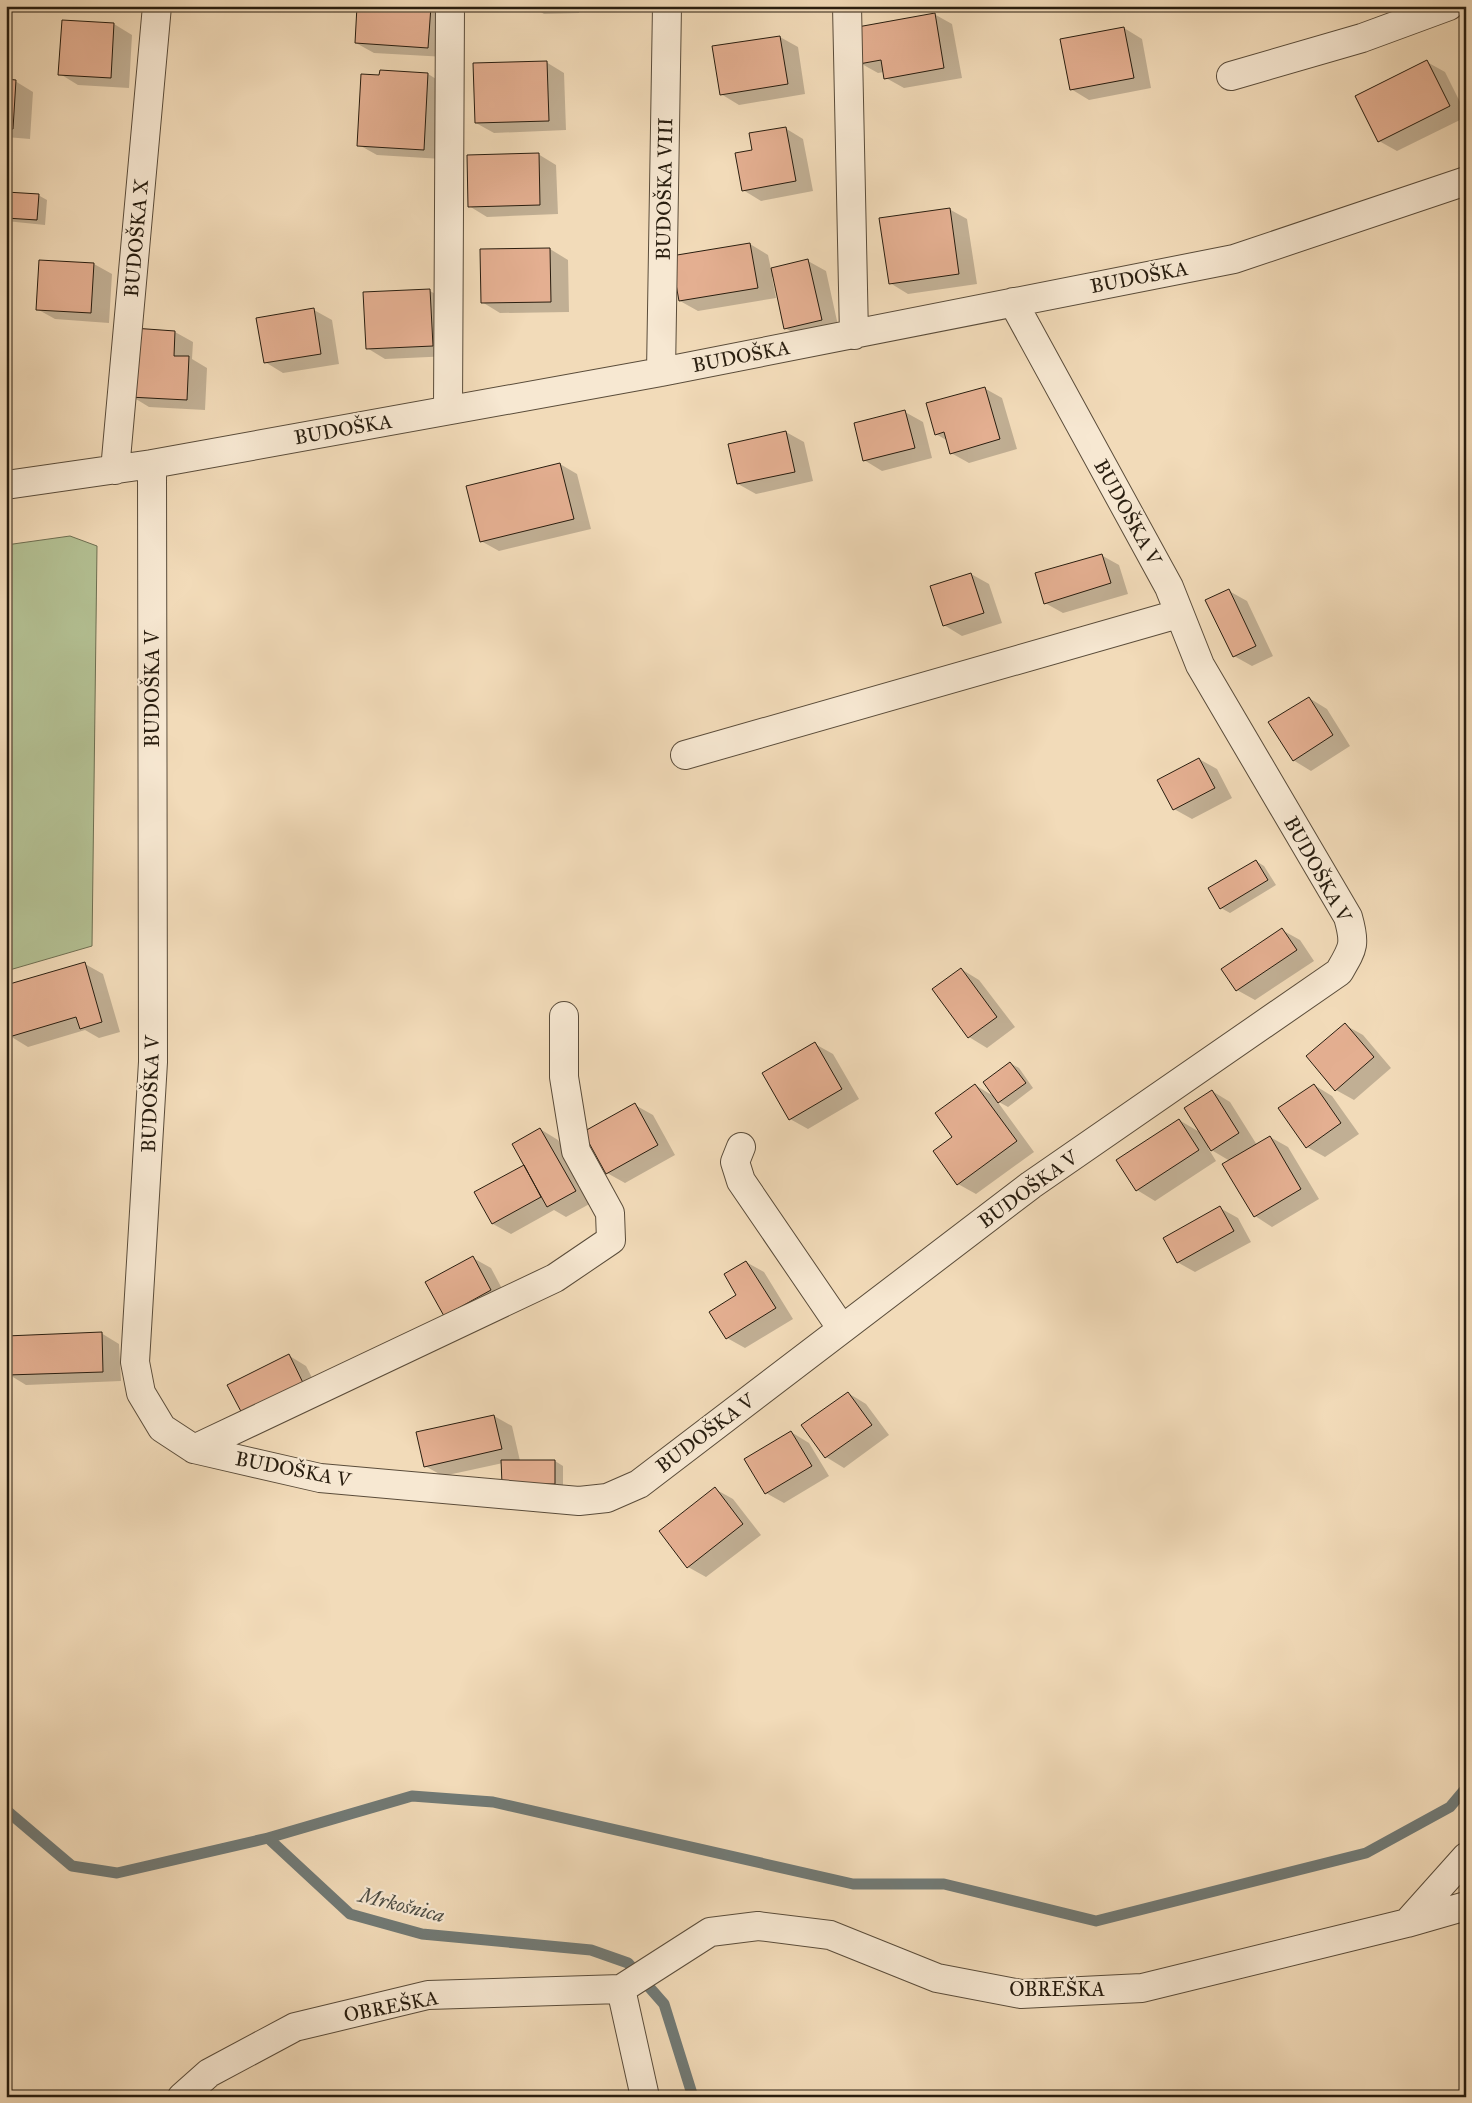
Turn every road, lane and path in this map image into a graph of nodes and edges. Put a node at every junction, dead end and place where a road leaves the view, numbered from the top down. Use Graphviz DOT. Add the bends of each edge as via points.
graph roads {
  1 [pos="157,6"];
  2 [pos="450,6"];
  3 [pos="667,6"];
  4 [pos="847,6"];
  5 [pos="1449,6"];
  6 [pos="1231,76"];
  7 [pos="1466,181"];
  8 [pos="1014,302"];
  9 [pos="854,335"];
  10 [pos="661,372"];
  11 [pos="448,410"];
  12 [pos="152,464"];
  13 [pos="115,470"];
  14 [pos="6,485"];
  15 [pos="1178,614"];
  16 [pos="685,755"];
  17 [pos="564,1016"];
  18 [pos="741,1147"];
  19 [pos="842,1329"];
  20 [pos="194,1448"];
  21 [pos="1466,1857"];
  22 [pos="1466,1906"];
  23 [pos="1407,1923"];
  24 [pos="621,1989"];
  25 [pos="182,2097"];
  26 [pos="645,2097"];
  1 -- 13 [label="street, BUDOŠKA X"];
  2 -- 11 [label="street"];
  3 -- 10 [label="street, BUDOŠKA VIII"];
  4 -- 9 [label="street"];
  5 -- 6 [label="street" via="1362,38"];
  7 -- 8 [label="street, BUDOŠKA" via="1234,259"];
  8 -- 9 [label="street, BUDOŠKA"];
  8 -- 15 [label="street, BUDOŠKA V" via="1169,587"];
  9 -- 10 [label="street, BUDOŠKA"];
  10 -- 11 [label="street, BUDOŠKA"];
  11 -- 12 [label="street, BUDOŠKA"];
  12 -- 13 [label="street, BUDOŠKA"];
  12 -- 20 [label="street, BUDOŠKA V" via="153,1062 135,1362 141,1393 162,1428"];
  13 -- 14 [label="street, BUDOŠKA"];
  15 -- 16 [label="street"];
  15 -- 19 [label="street, BUDOŠKA V" via="1200,665 1348,917 1354,935 1352,949 1339,972 1031,1185"];
  17 -- 20 [label="street" via="564,1077 576,1151 610,1213 611,1240 555,1278"];
  18 -- 19 [label="street" via="735,1162 741,1181"];
  19 -- 20 [label="street, BUDOŠKA V" via="639,1484 607,1498 579,1501 320,1478"];
  21 -- 23 [label="street"];
  22 -- 23 [label="street, OBREŠKA"];
  23 -- 24 [label="street, OBREŠKA" via="1142,1988 1021,1994 937,1978 830,1935 758,1926 710,1932"];
  24 -- 25 [label="street, OBREŠKA" via="428,1995 295,2027 209,2073"];
  24 -- 26 [label="street"];
}
